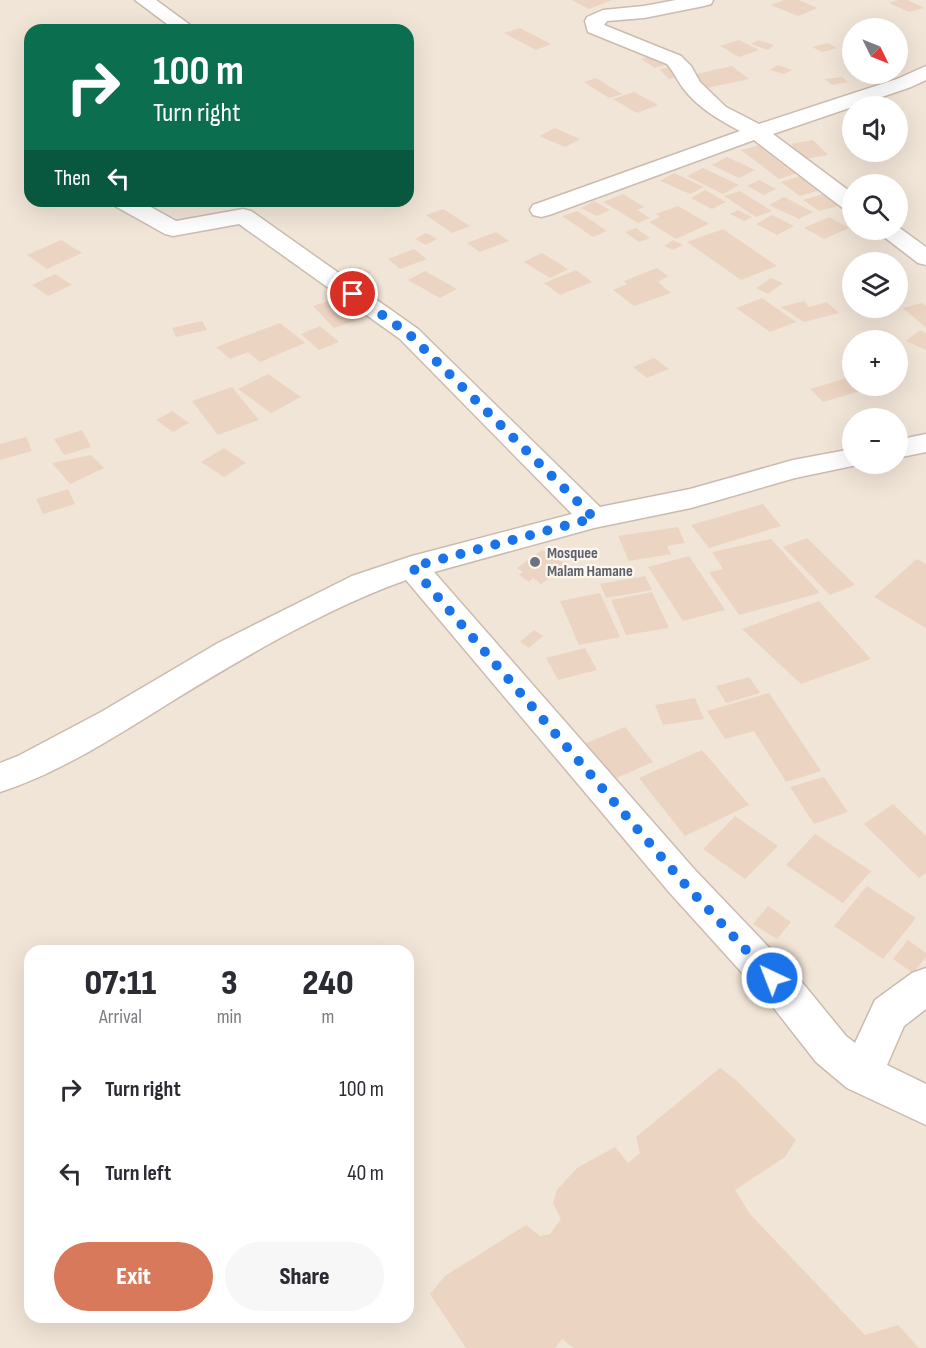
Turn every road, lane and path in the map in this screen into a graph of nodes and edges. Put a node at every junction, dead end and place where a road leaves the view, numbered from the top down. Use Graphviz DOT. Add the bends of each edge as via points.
graph roads {
  1 [pos="144,0"];
  2 [pos="704,0"];
  3 [pos="179,24"];
  4 [pos="926,72"];
  5 [pos="757,132"];
  6 [pos="842,196"];
  7 [pos="133,207"];
  8 [pos="541,210"];
  9 [pos="901,240"];
  10 [pos="926,258"];
  11 [pos="926,444"];
  12 [pos="908,447"];
  13 [pos="842,460"];
  14 [pos="594,518"];
  15 [pos="412,567"];
  16 [pos="0,778"];
  17 [pos="926,986"];
  18 [pos="862,1074"];
  19 [pos="926,1105"];
  1 -- 3 [label="street"];
  2 -- 5 [label="street" via="603,16 594,21 595,28 674,60 691,85 719,111"];
  4 -- 5 [label="street" via="904,83"];
  5 -- 6 [label="street"];
  5 -- 8 [label="street"];
  7 -- 14 [label="street" via="173,230 243,216 409,334"];
  9 -- 10 [label="street"];
  11 -- 12 [label="street"];
  13 -- 14 [label="street"];
  14 -- 15 [label="street"];
  15 -- 16 [label="street" via="363,584 230,651 113,721"];
  15 -- 18 [label="street" via="831,1049"];
  17 -- 18 [label="street" via="889,1013"];
  18 -- 19 [label="street"];
}
